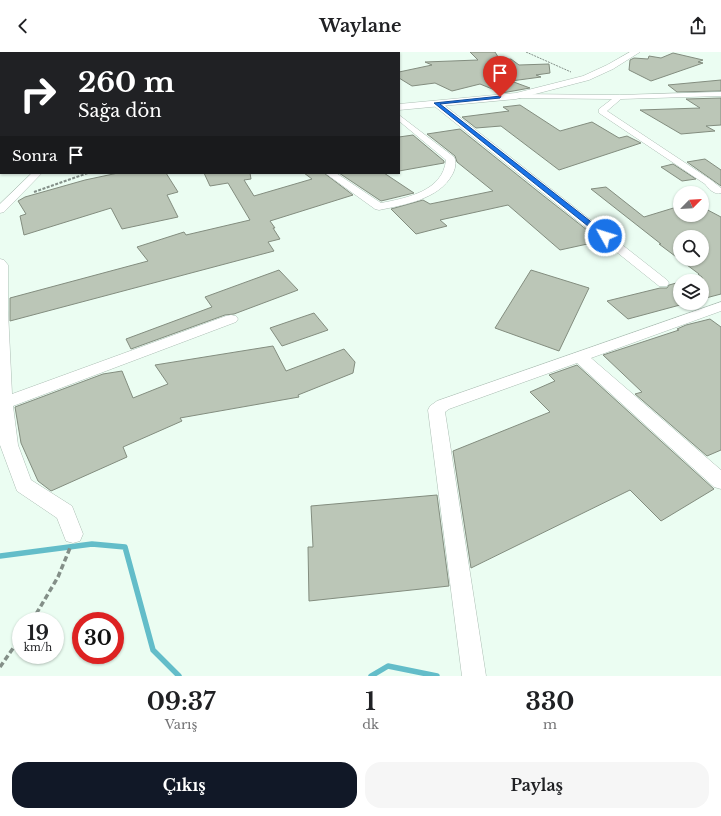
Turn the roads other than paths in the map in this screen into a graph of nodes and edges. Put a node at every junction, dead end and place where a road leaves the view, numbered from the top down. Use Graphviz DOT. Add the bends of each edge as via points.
graph roads {
  1 [pos="636,52"];
  2 [pos="537,90"];
  3 [pos="721,94"];
  4 [pos="516,96"];
  5 [pos="551,96"];
  6 [pos="619,97"];
  7 [pos="436,103"];
  8 [pos="400,107"];
  9 [pos="400,118"];
  10 [pos="35,174"];
  11 [pos="331,174"];
  12 [pos="718,191"];
  13 [pos="0,210"];
  14 [pos="0,263"];
  15 [pos="663,282"];
  16 [pos="721,306"];
  17 [pos="231,319"];
  18 [pos="579,356"];
  19 [pos="4,403"];
  20 [pos="721,481"];
  21 [pos="73,534"];
  22 [pos="474,676"];
  1 -- 2 [label="street" via="586,78"];
  2 -- 4 [label="street"];
  2 -- 5 [label="street"];
  3 -- 6 [label="street"];
  4 -- 5 [label="street"];
  4 -- 7 [label="street"];
  5 -- 6 [label="street"];
  6 -- 12 [label="street" via="602,111"];
  7 -- 8 [label="street"];
  7 -- 15 [label="street"];
  9 -- 11 [label="street" via="451,159 450,174 436,188 411,200 379,207"];
  10 -- 13 [label="street"];
  14 -- 19 [label="street"];
  16 -- 18 [label="street"];
  17 -- 19 [label="street"];
  18 -- 20 [label="street"];
  18 -- 22 [label="street" via="443,405 436,410"];
  19 -- 21 [label="street" via="9,445 24,485 65,512"];
}
